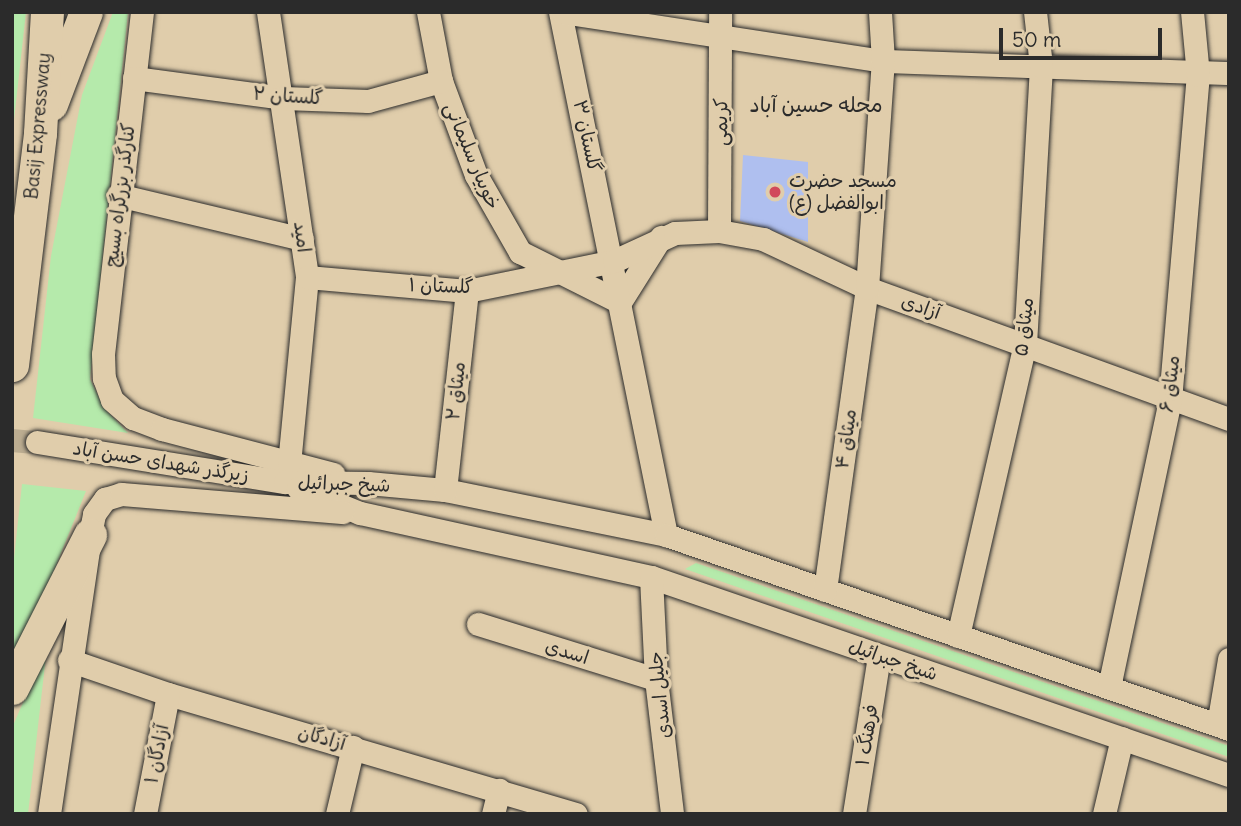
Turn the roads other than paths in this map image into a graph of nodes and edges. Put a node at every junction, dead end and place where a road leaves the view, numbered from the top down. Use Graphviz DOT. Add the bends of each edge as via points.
graph roads {
  1 [pos="47,12"];
  2 [pos="86,12"];
  3 [pos="142,12"];
  4 [pos="268,12"];
  5 [pos="428,12"];
  6 [pos="562,12"];
  7 [pos="720,12"];
  8 [pos="880,12"];
  9 [pos="1035,12"];
  10 [pos="1192,12"];
  11 [pos="722,37"];
  12 [pos="883,61"];
  13 [pos="1041,66"];
  14 [pos="1229,73"];
  15 [pos="1198,75"];
  16 [pos="134,78"];
  17 [pos="441,81"];
  18 [pos="283,99"];
  19 [pos="40,133"];
  20 [pos="118,195"];
  21 [pos="719,231"];
  22 [pos="661,237"];
  23 [pos="302,239"];
  24 [pos="614,261"];
  25 [pos="560,271"];
  26 [pos="307,277"];
  27 [pos="867,288"];
  28 [pos="467,291"];
  29 [pos="620,302"];
  30 [pos="1025,344"];
  31 [pos="12,365"];
  32 [pos="1170,400"];
  33 [pos="1229,419"];
  34 [pos="37,442"];
  35 [pos="287,472"];
  36 [pos="445,490"];
  37 [pos="360,513"];
  38 [pos="90,535"];
  39 [pos="666,535"];
  40 [pos="651,576"];
  41 [pos="825,590"];
  42 [pos="478,624"];
  43 [pos="958,636"];
  44 [pos="879,656"];
  45 [pos="1229,659"];
  46 [pos="69,660"];
  47 [pos="656,679"];
  48 [pos="1109,687"];
  49 [pos="12,688"];
  50 [pos="169,694"];
  51 [pos="1224,727"];
  52 [pos="1122,738"];
  53 [pos="353,747"];
  54 [pos="1229,775"];
  55 [pos="499,790"];
  56 [pos="49,814"];
  57 [pos="145,814"];
  58 [pos="337,814"];
  59 [pos="493,814"];
  60 [pos="576,814"];
  61 [pos="672,814"];
  62 [pos="854,814"];
  63 [pos="1104,814"];
  1 -- 19 [label="highway, Basij Expressway"];
  2 -- 19 [label="highway"];
  3 -- 16 [label="street, کنارگذر بزرگراه بسیج"];
  4 -- 18 [label="street, امید"];
  5 -- 17 [label="street, خوبیار سلیمانی"];
  6 -- 11 [label="street"];
  6 -- 24 [label="street, گلستان ۳"];
  7 -- 11 [label="street, کریمی"];
  8 -- 12 [label="street, میثاق ۴"];
  9 -- 13 [label="street, میثاق ۵"];
  10 -- 15 [label="street, میثاق ۶"];
  11 -- 12 [label="street"];
  11 -- 21 [label="street, کریمی"];
  12 -- 13 [label="street"];
  12 -- 27 [label="street, میثاق ۴"];
  13 -- 15 [label="street"];
  13 -- 30 [label="street, میثاق ۵"];
  14 -- 15 [label="street"];
  15 -- 32 [label="street, میثاق ۶"];
  16 -- 18 [label="street, گلستان ۲"];
  16 -- 20 [label="street, کنارگذر بزرگراه بسیج"];
  17 -- 18 [label="street, گلستان ۲" via="368,101"];
  17 -- 25 [label="street, خوبیار سلیمانی" via="476,175 520,252"];
  18 -- 23 [label="street, امید"];
  19 -- 31 [label="highway, Basij Expressway"];
  20 -- 23 [label="street"];
  20 -- 35 [label="street, کنارگذر بزرگراه بسیج" via="104,378 112,400 133,418"];
  21 -- 22 [label="street, آزادی"];
  21 -- 27 [label="street, آزادی" via="763,239"];
  22 -- 24 [label="street, آزادی"];
  22 -- 29 [label="street"];
  23 -- 26 [label="street, امید"];
  24 -- 25 [label="street, گلستان ۱"];
  24 -- 29 [label="street"];
  25 -- 28 [label="street, گلستان ۱"];
  25 -- 29 [label="street, خوبیار سلیمانی"];
  26 -- 28 [label="street, گلستان ۱"];
  26 -- 35 [label="street, امید"];
  27 -- 30 [label="street, آزادی"];
  27 -- 41 [label="street, میثاق ۴"];
  28 -- 36 [label="street, میثاق ۲"];
  29 -- 39 [label="street"];
  30 -- 32 [label="street, آزادی"];
  30 -- 43 [label="street, میثاق ۵"];
  32 -- 33 [label="street, آزادی"];
  32 -- 48 [label="street, میثاق ۶"];
  34 -- 35 [label="street, زیرگذر شهدای حسن آباد"];
  35 -- 36 [label="street, شیخ جبرائیل"];
  35 -- 37 [label="street, شیخ جبرائیل"];
  36 -- 39 [label="street, شیخ جبرائیل"];
  37 -- 38 [label="street" via="121,495 105,499 99,506"];
  37 -- 40 [label="street, شیخ جبرائیل"];
  38 -- 46 [label="street"];
  38 -- 49 [label="highway"];
  39 -- 41 [label="street, شیخ جبرائیل"];
  40 -- 44 [label="street, شیخ جبرائیل"];
  40 -- 47 [label="street, جلیل اسدی"];
  41 -- 43 [label="street, شیخ جبرائیل"];
  42 -- 47 [label="street, اسدی"];
  43 -- 48 [label="street, شیخ جبرائیل"];
  44 -- 52 [label="street, شیخ جبرائیل"];
  44 -- 62 [label="street, فرهنگ ۱"];
  45 -- 51 [label="street"];
  46 -- 50 [label="street, آزادگان"];
  46 -- 56 [label="street"];
  47 -- 61 [label="street, جلیل اسدی"];
  48 -- 51 [label="street, شیخ جبرائیل"];
  50 -- 53 [label="street, آزادگان"];
  50 -- 57 [label="street, آزادگان ۱"];
  52 -- 54 [label="street, شیخ جبرائیل"];
  52 -- 63 [label="street"];
  53 -- 55 [label="street, آزادگان"];
  53 -- 58 [label="street"];
  55 -- 59 [label="street"];
  55 -- 60 [label="street, آزادگان"];
}
